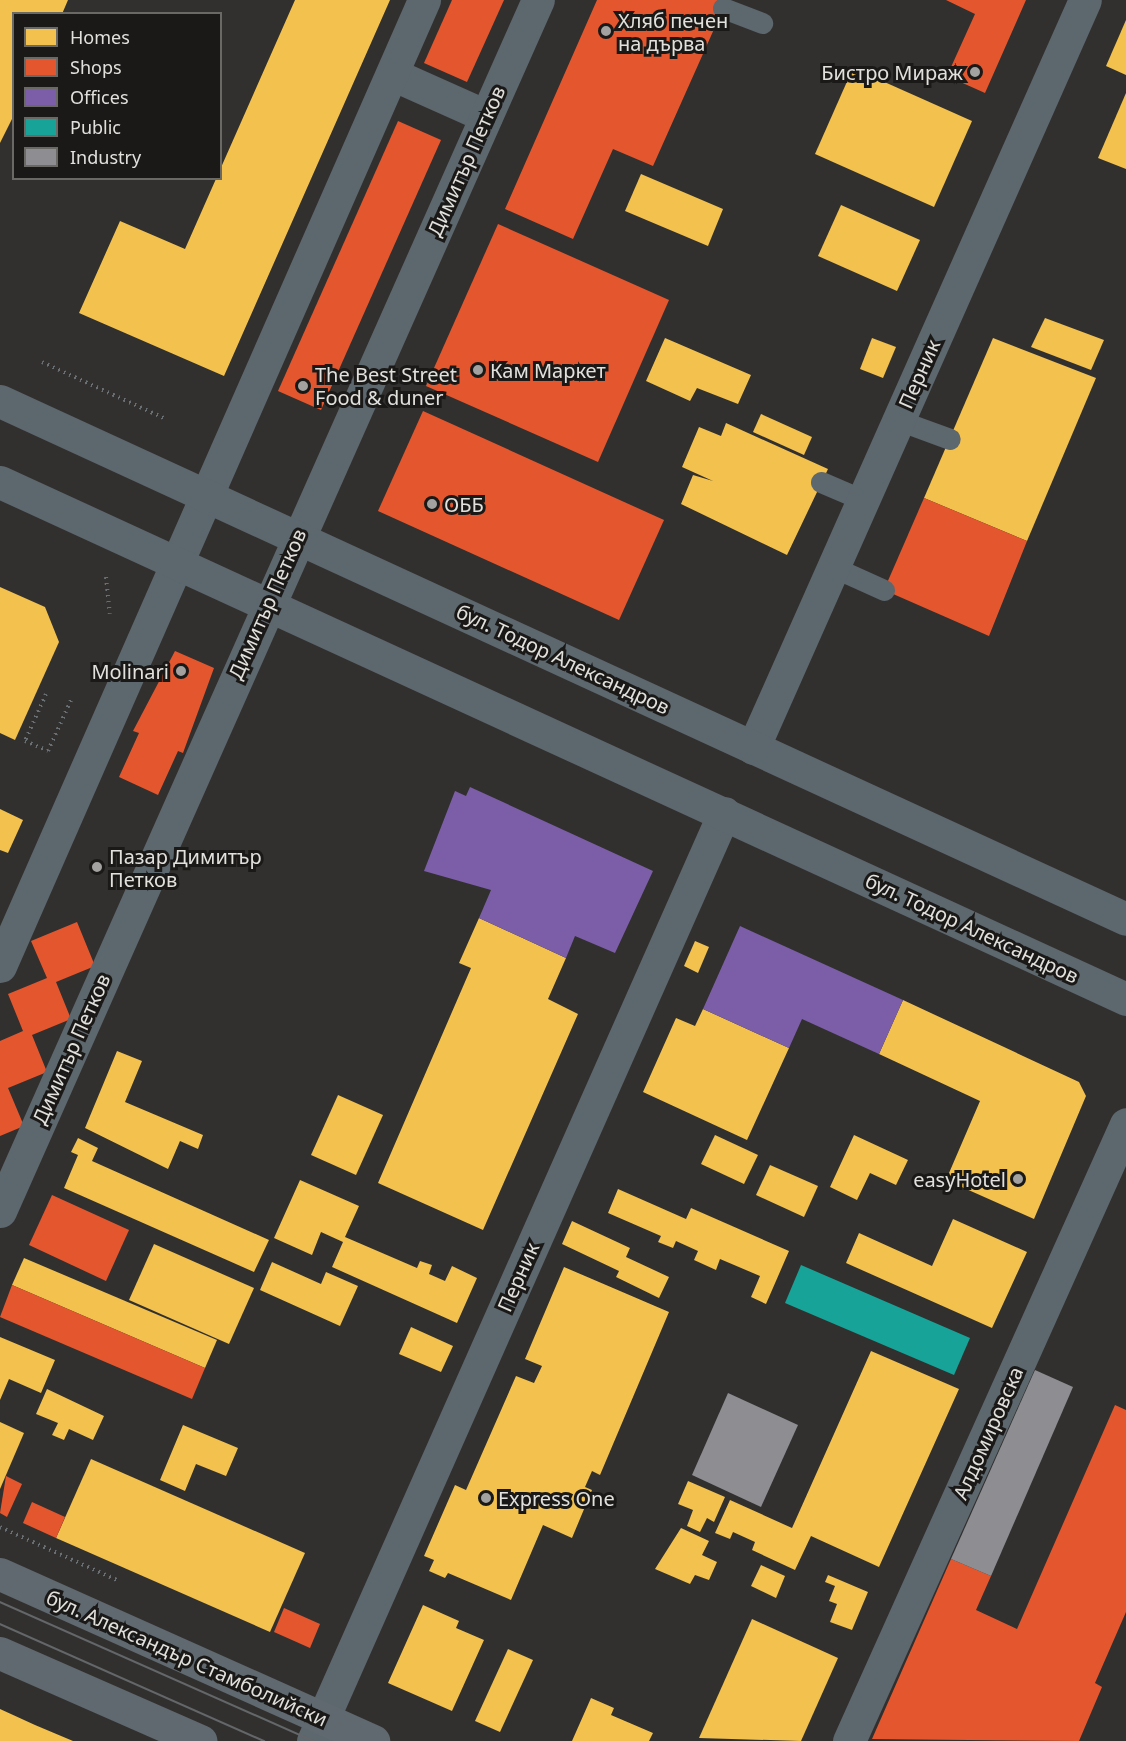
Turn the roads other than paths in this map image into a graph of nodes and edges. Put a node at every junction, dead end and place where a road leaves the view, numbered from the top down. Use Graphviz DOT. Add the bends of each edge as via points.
graph roads {
  1 [pos="424,0"];
  2 [pos="538,0"];
  3 [pos="1084,0"];
  4 [pos="723,8"];
  5 [pos="762,23"];
  6 [pos="392,74"];
  7 [pos="486,116"];
  8 [pos="0,400"];
  9 [pos="898,420"];
  10 [pos="950,439"];
  11 [pos="0,482"];
  12 [pos="821,482"];
  13 [pos="207,495"];
  14 [pos="863,500"];
  15 [pos="298,536"];
  16 [pos="177,562"];
  17 [pos="833,567"];
  18 [pos="884,590"];
  19 [pos="267,603"];
  20 [pos="753,748"];
  21 [pos="724,813"];
  22 [pos="1126,919"];
  23 [pos="0,966"];
  24 [pos="1126,999"];
  25 [pos="1126,1124"];
  26 [pos="0,1211"];
  27 [pos="0,1574"];
  28 [pos="0,1653"];
  29 [pos="318,1730"];
  30 [pos="200,1741"];
  31 [pos="373,1741"];
  32 [pos="849,1741"];
  1 -- 6 [label="street"];
  2 -- 7 [label="street, Димитър Петков"];
  3 -- 9 [label="street, Перник"];
  4 -- 5 [label="lane"];
  6 -- 7 [label="street"];
  6 -- 13 [label="street"];
  7 -- 15 [label="street, Димитър Петков"];
  8 -- 13 [label="street, бул. Тодор Александров"];
  9 -- 10 [label="lane"];
  9 -- 14 [label="street, Перник"];
  11 -- 16 [label="street, бул. Тодор Александров"];
  12 -- 14 [label="lane"];
  13 -- 15 [label="street, бул. Тодор Александров"];
  13 -- 16 [label="street"];
  14 -- 17 [label="street, Перник"];
  15 -- 19 [label="street, Димитър Петков"];
  15 -- 20 [label="street, бул. Тодор Александров"];
  16 -- 19 [label="street, бул. Тодор Александров"];
  16 -- 23 [label="street"];
  17 -- 18 [label="lane"];
  17 -- 20 [label="street, Перник"];
  19 -- 21 [label="street, бул. Тодор Александров"];
  19 -- 26 [label="street, Димитър Петков"];
  20 -- 22 [label="street, бул. Тодор Александров"];
  21 -- 24 [label="street, бул. Тодор Александров"];
  21 -- 29 [label="street, Перник"];
  25 -- 32 [label="street, Алдомировска"];
  27 -- 29 [label="main road, бул. Александър Стамболийски"];
  28 -- 30 [label="main road"];
  29 -- 31 [label="main road, бул. Александър Стамболийски"];
}
